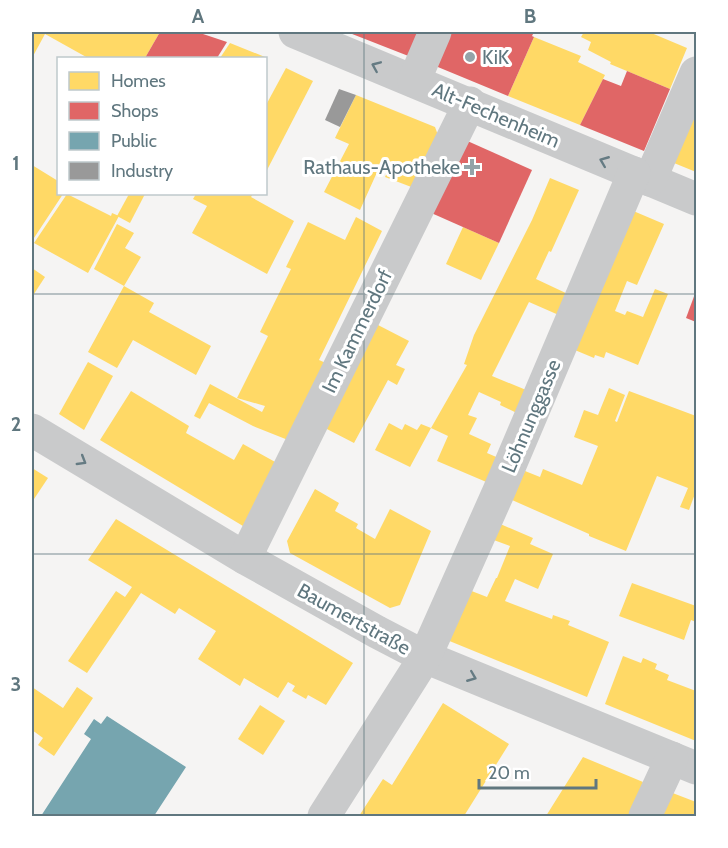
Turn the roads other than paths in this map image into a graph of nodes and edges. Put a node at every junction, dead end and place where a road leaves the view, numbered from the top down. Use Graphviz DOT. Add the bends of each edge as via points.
graph roads {
  1 [pos="294,32"];
  2 [pos="435,32"];
  3 [pos="696,73"];
  4 [pos="414,81"];
  5 [pos="470,103"];
  6 [pos="642,176"];
  7 [pos="696,199"];
  8 [pos="32,430"];
  9 [pos="245,558"];
  10 [pos="424,657"];
  11 [pos="684,763"];
  12 [pos="324,816"];
  13 [pos="645,816"];
  4 -- 1 [label="street, Alt-Fechenheim, one-way"];
  2 -- 4 [label="street"];
  3 -- 6 [label="street, Löhnunggasse"];
  4 -- 5 [label="street, Alt-Fechenheim"];
  6 -- 5 [label="street, Alt-Fechenheim, one-way"];
  5 -- 9 [label="street, Im Kammerdorf"];
  6 -- 7 [label="street, Alt-Fechenheim"];
  6 -- 10 [label="street, Löhnunggasse"];
  8 -- 9 [label="street, Baumertstraße, one-way"];
  9 -- 10 [label="street, Baumertstraße"];
  10 -- 11 [label="street, Baumertstraße, one-way"];
  10 -- 12 [label="street, Löhnunggasse"];
  11 -- 13 [label="street"];
}
